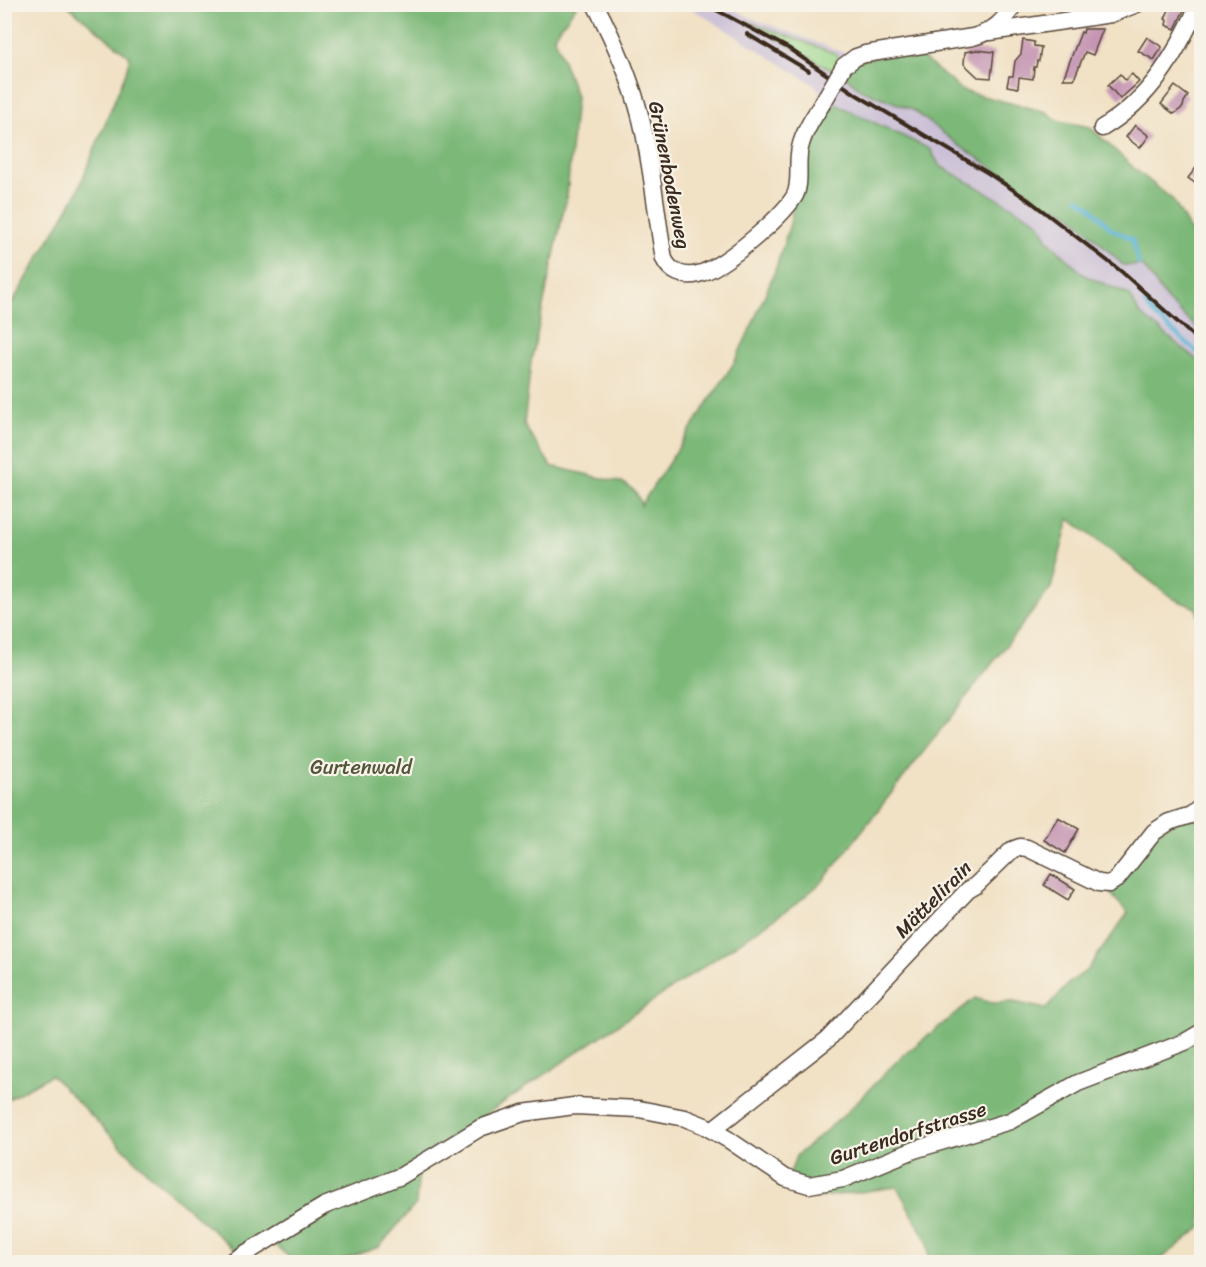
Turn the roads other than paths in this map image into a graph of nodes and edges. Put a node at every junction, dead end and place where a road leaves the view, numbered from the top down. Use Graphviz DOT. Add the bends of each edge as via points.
graph roads {
  1 [pos="595,4"];
  2 [pos="1014,4"];
  3 [pos="1137,4"];
  4 [pos="1199,4"];
  5 [pos="989,33"];
  6 [pos="1102,128"];
  7 [pos="1202,806"];
  8 [pos="1202,1032"];
  9 [pos="712,1130"];
  10 [pos="231,1263"];
  1 -- 5 [label="street, Grünenbodenweg, bridge" via="635,99 664,259 675,273 698,275 759,233 796,195 801,142 844,66 864,54"];
  2 -- 5 [label="street"];
  3 -- 5 [label="street, Grünenbodenweg" via="1110,14"];
  4 -- 6 [label="street" via="1180,44 1149,91"];
  7 -- 9 [label="street, Mättelirain" via="1191,816 1169,822 1154,832 1109,884 1099,883 1027,848 1012,850 968,890 828,1039"];
  8 -- 9 [label="street, Gurtendorfstrasse" via="1078,1083 1010,1121 914,1150 843,1179 809,1185 785,1178"];
  9 -- 10 [label="street, Gurtendorfstrasse" via="685,1118 639,1109 574,1106 523,1113 480,1128 401,1176 324,1206"];
}
